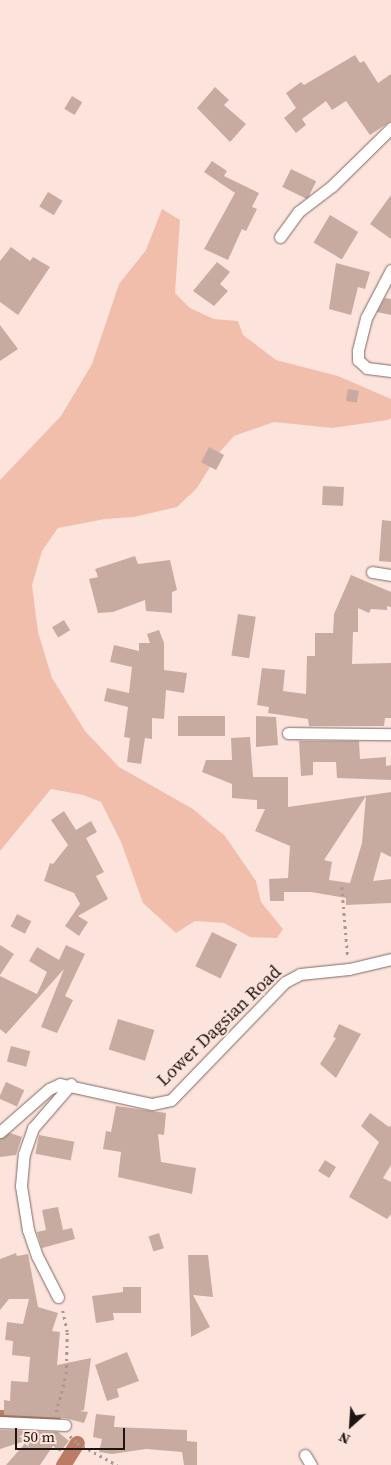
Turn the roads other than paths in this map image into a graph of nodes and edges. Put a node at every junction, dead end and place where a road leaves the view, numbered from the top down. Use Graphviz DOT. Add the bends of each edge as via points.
graph roads {
  1 [pos="391,128"];
  2 [pos="280,237"];
  3 [pos="391,270"];
  4 [pos="391,371"];
  5 [pos="372,572"];
  6 [pos="391,575"];
  7 [pos="288,733"];
  8 [pos="391,734"];
  9 [pos="391,959"];
  10 [pos="71,1084"];
  11 [pos="0,1132"];
  12 [pos="58,1297"];
  13 [pos="0,1422"];
  14 [pos="62,1425"];
  1 -- 2 [label="street" via="332,186 298,212"];
  3 -- 4 [label="street" via="366,318 358,360 367,368"];
  5 -- 6 [label="street"];
  7 -- 8 [label="street"];
  9 -- 10 [label="street, Lower Dagsian Road" via="348,969 300,974 285,982 170,1100 152,1104"];
  10 -- 11 [label="street, Lower Dagsian Road" via="49,1089"];
  10 -- 12 [label="street" via="32,1128 24,1154 21,1186 28,1230"];
  13 -- 14 [label="street"];
}
